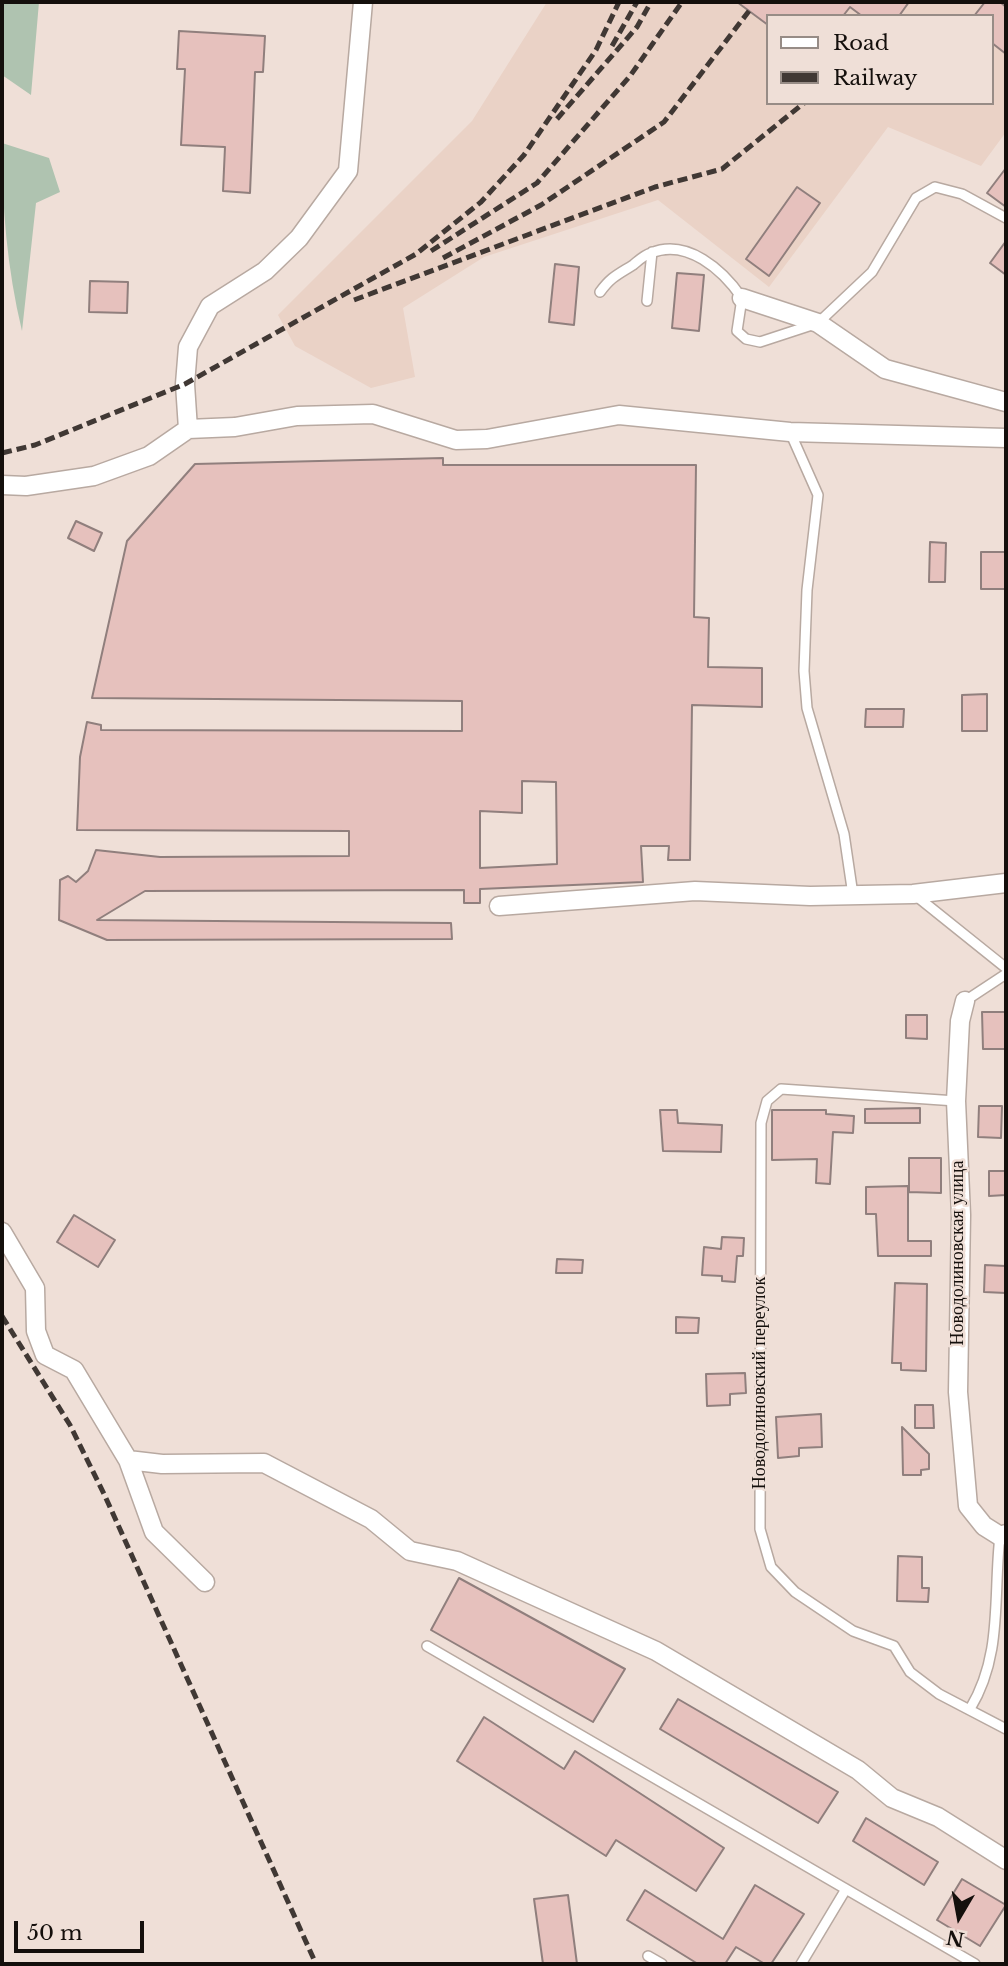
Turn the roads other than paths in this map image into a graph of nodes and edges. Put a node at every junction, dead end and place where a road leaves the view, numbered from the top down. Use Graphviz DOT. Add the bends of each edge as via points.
graph roads {
  1 [pos="363,2"];
  2 [pos="1006,218"];
  3 [pos="652,252"];
  4 [pos="600,292"];
  5 [pos="742,298"];
  6 [pos="647,301"];
  7 [pos="818,323"];
  8 [pos="1006,402"];
  9 [pos="188,429"];
  10 [pos="790,432"];
  11 [pos="1006,438"];
  12 [pos="2,485"];
  13 [pos="1006,883"];
  14 [pos="913,894"];
  15 [pos="853,895"];
  16 [pos="499,906"];
  17 [pos="1006,968"];
  18 [pos="1006,974"];
  19 [pos="965,1001"];
  20 [pos="956,1101"];
  21 [pos="2,1232"];
  22 [pos="128,1460"];
  23 [pos="1003,1535"];
  24 [pos="205,1581"];
  25 [pos="427,1646"];
  26 [pos="970,1709"];
  27 [pos="1006,1729"];
  28 [pos="1006,1860"];
  29 [pos="846,1889"];
  30 [pos="648,1956"];
  31 [pos="964,1962"];
  32 [pos="662,1964"];
  33 [pos="801,1964"];
  34 [pos="975,1964"];
  1 -- 9 [label="street" via="348,172 299,238 265,271 210,306 188,347"];
  2 -- 7 [label="lane" via="962,194 935,187 916,198 872,272"];
  3 -- 4 [label="lane" via="613,275"];
  3 -- 5 [label="lane" via="682,250 708,261"];
  3 -- 6 [label="lane"];
  5 -- 7 [label="street"];
  5 -- 7 [label="lane" via="737,331 746,339 760,342"];
  7 -- 8 [label="street" via="885,369"];
  9 -- 10 [label="street" via="236,427 297,416 373,414 456,440 487,439 619,415"];
  9 -- 12 [label="street" via="149,456 94,476"];
  10 -- 11 [label="street"];
  10 -- 15 [label="lane" via="818,495 807,590 807,708 844,834"];
  13 -- 14 [label="street"];
  14 -- 15 [label="street"];
  14 -- 17 [label="lane"];
  15 -- 16 [label="street" via="695,891"];
  18 -- 19 [label="lane"];
  19 -- 20 [label="street, Новодолиновская улица"];
  20 -- 23 [label="street, Новодолиновская улица" via="961,1215 958,1392 968,1506 984,1526"];
  20 -- 26 [label="lane, Новодолиновский переулок" via="781,1090 767,1101 761,1123 760,1529 771,1567 795,1592 853,1631 894,1646 910,1672 939,1694"];
  21 -- 22 [label="street" via="35,1288 36,1331 45,1355 74,1370"];
  22 -- 24 [label="street" via="155,1532"];
  22 -- 28 [label="street" via="264,1463 372,1519 410,1551 457,1561 656,1651 858,1770 892,1798 937,1817"];
  23 -- 26 [label="lane" via="993,1654 984,1685"];
  25 -- 29 [label="lane"];
  26 -- 27 [label="lane, Новодолиновский переулок"];
  29 -- 31 [label="lane"];
  29 -- 33 [label="lane"];
  30 -- 32 [label="lane"];
  31 -- 34 [label="lane"];
}
